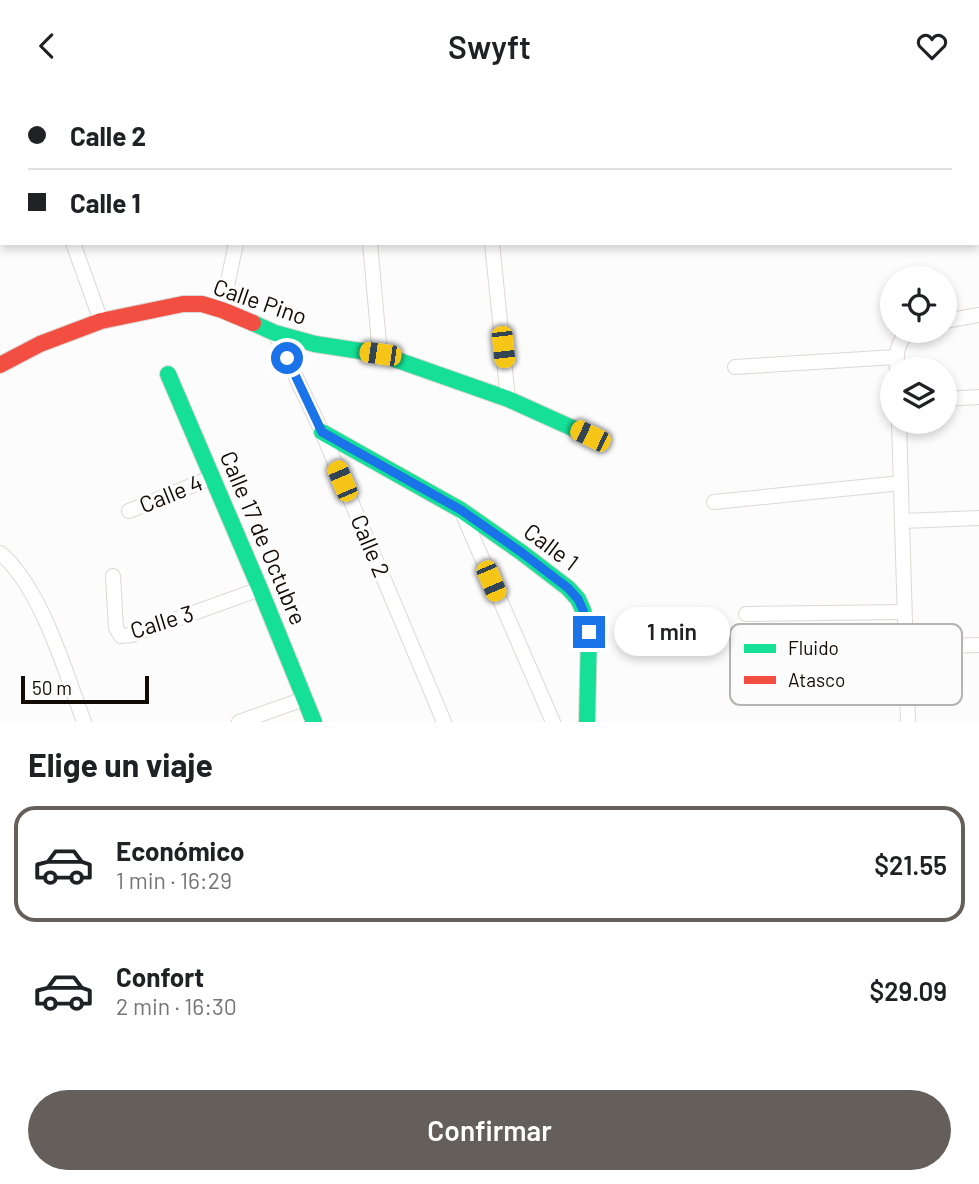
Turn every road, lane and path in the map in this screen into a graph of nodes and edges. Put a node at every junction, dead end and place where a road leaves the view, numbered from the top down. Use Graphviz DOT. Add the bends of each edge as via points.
graph roads {
  1 [pos="74,245"];
  2 [pos="236,245"];
  3 [pos="370,245"];
  4 [pos="492,245"];
  5 [pos="222,310"];
  6 [pos="979,315"];
  7 [pos="957,319"];
  8 [pos="101,321"];
  9 [pos="275,333"];
  10 [pos="380,354"];
  11 [pos="880,363"];
  12 [pos="0,365"];
  13 [pos="735,367"];
  14 [pos="168,374"];
  15 [pos="979,397"];
  16 [pos="957,398"];
  17 [pos="508,399"];
  18 [pos="322,432"];
  19 [pos="899,434"];
  20 [pos="590,436"];
  21 [pos="213,477"];
  22 [pos="901,483"];
  23 [pos="714,502"];
  24 [pos="461,510"];
  25 [pos="129,511"];
  26 [pos="979,518"];
  27 [pos="903,521"];
  28 [pos="0,553"];
  29 [pos="113,576"];
  30 [pos="260,589"];
  31 [pos="904,612"];
  32 [pos="746,614"];
  33 [pos="904,624"];
  34 [pos="304,699"];
  35 [pos="84,722"];
  36 [pos="239,722"];
  37 [pos="314,722"];
  38 [pos="444,722"];
  39 [pos="553,722"];
  40 [pos="587,722"];
  1 -- 8 [label="street"];
  2 -- 5 [label="street"];
  3 -- 10 [label="street"];
  4 -- 17 [label="street"];
  5 -- 8 [label="street, Calle Pino" via="183,304"];
  5 -- 9 [label="street, Calle Pino"];
  6 -- 7 [label="street"];
  8 -- 12 [label="street, Calle Pino"];
  9 -- 10 [label="street, Calle Pino"];
  9 -- 18 [label="street, Calle 2"];
  10 -- 17 [label="street, Calle Pino"];
  11 -- 13 [label="street"];
  14 -- 21 [label="street, Calle 17 de Octubre"];
  15 -- 16 [label="street"];
  17 -- 20 [label="street, Calle Pino"];
  18 -- 24 [label="street, Calle 1"];
  18 -- 38 [label="street, Calle 2"];
  19 -- 22 [label="street"];
  21 -- 25 [label="street, Calle 4"];
  21 -- 30 [label="street, Calle 17 de Octubre"];
  22 -- 23 [label="street"];
  22 -- 27 [label="street"];
  24 -- 39 [label="street"];
  24 -- 40 [label="street, Calle 1" via="578,599 589,632"];
  26 -- 27 [label="street"];
  27 -- 31 [label="street"];
  28 -- 35 [label="street" via="12,562 35,598"];
  29 -- 30 [label="street, Calle 3" via="116,628 121,636"];
  30 -- 34 [label="street, Calle 17 de Octubre"];
  31 -- 32 [label="street"];
  31 -- 33 [label="street"];
  34 -- 36 [label="street"];
  34 -- 37 [label="street, Calle 17 de Octubre"];
}
